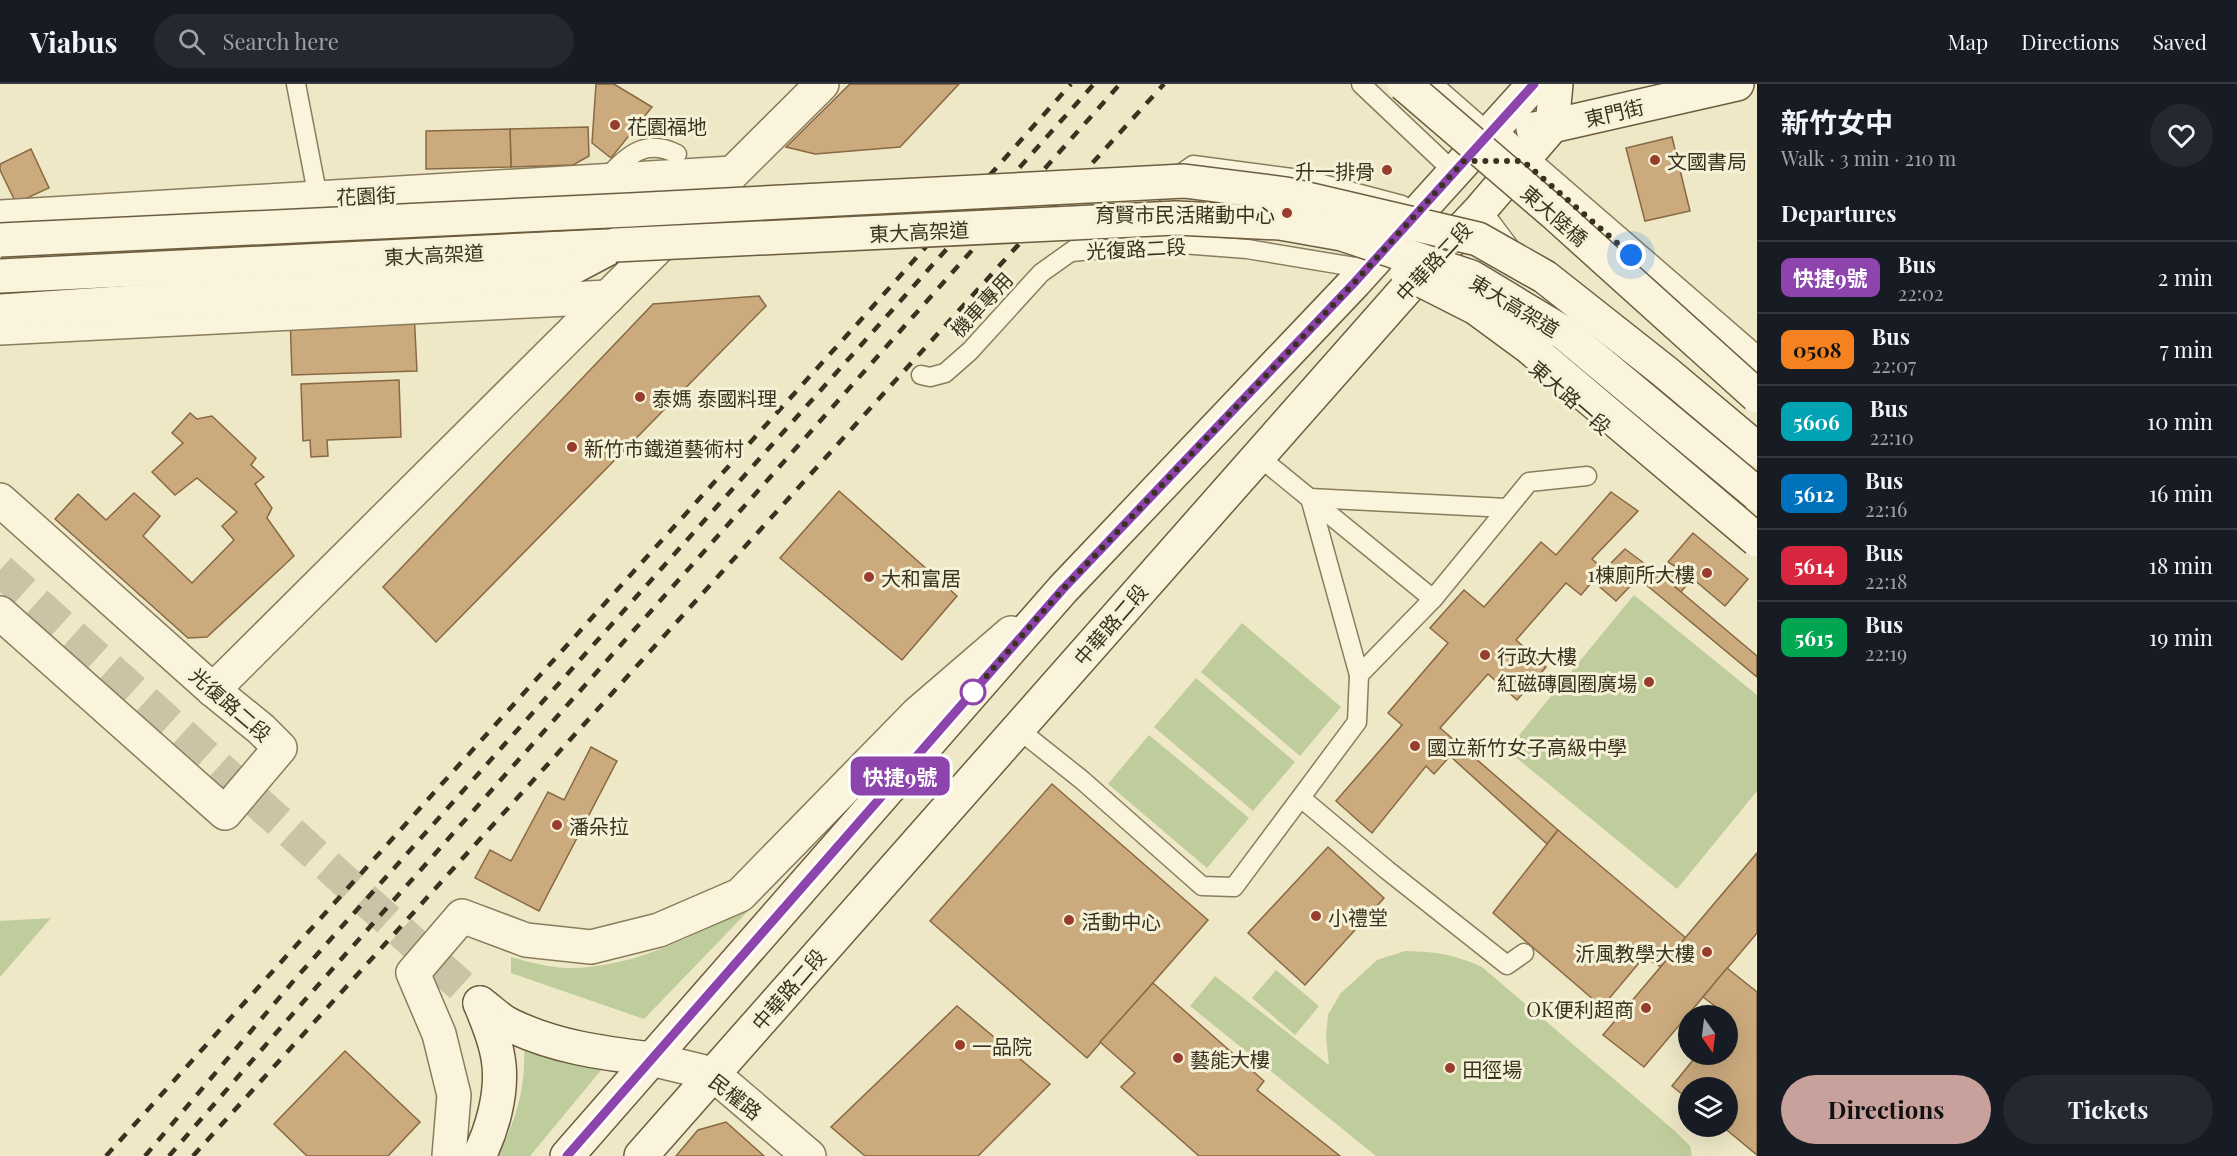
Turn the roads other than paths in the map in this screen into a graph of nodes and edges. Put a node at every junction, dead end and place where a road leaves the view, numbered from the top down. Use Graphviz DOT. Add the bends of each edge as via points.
graph roads {
  1 [pos="296,84"];
  2 [pos="822,84"];
  3 [pos="1361,84"];
  4 [pos="1404,84"];
  5 [pos="1433,84"];
  6 [pos="1534,84"];
  7 [pos="1556,84"];
  8 [pos="1737,84"];
  9 [pos="1681,90"];
  10 [pos="1552,126"];
  11 [pos="1489,133"];
  12 [pos="677,154"];
  13 [pos="1523,161"];
  14 [pos="1459,166"];
  15 [pos="732,173"];
  16 [pos="603,181"];
  17 [pos="318,198"];
  18 [pos="1481,209"];
  19 [pos="1420,210"];
  20 [pos="0,217"];
  21 [pos="1176,218"];
  22 [pos="0,240"];
  23 [pos="615,245"];
  24 [pos="1070,252"];
  25 [pos="1367,269"];
  26 [pos="1528,272"];
  27 [pos="0,276"];
  28 [pos="1415,279"];
  29 [pos="1513,291"];
  30 [pos="608,297"];
  31 [pos="0,311"];
  32 [pos="0,328"];
  33 [pos="1757,364"];
  34 [pos="921,375"];
  35 [pos="1757,396"];
  36 [pos="1757,449"];
  37 [pos="1258,456"];
  38 [pos="1587,476"];
  39 [pos="1757,494"];
  40 [pos="1310,498"];
  41 [pos="0,500"];
  42 [pos="1507,508"];
  43 [pos="1757,540"];
  44 [pos="1757,557"];
  45 [pos="1063,589"];
  46 [pos="1433,600"];
  47 [pos="0,613"];
  48 [pos="1359,675"];
  49 [pos="213,690"];
  50 [pos="1018,729"];
  51 [pos="1301,798"];
  52 [pos="1524,953"];
  53 [pos="651,1059"];
  54 [pos="713,1074"];
  55 [pos="449,1156"];
  56 [pos="479,1156"];
  57 [pos="567,1156"];
  58 [pos="641,1156"];
  59 [pos="809,1156"];
  1 -- 17 [label="lane"];
  2 -- 15 [label="street"];
  3 -- 14 [label="lane"];
  4 -- 35 [label="street, 東大陸橋, bridge"];
  5 -- 11 [label="lane"];
  6 -- 11 [label="street"];
  7 -- 10 [label="street"];
  8 -- 9 [label="street, 東門街"];
  9 -- 10 [label="street, 東門街"];
  10 -- 11 [label="street, 東門街"];
  10 -- 13 [label="street, 中華路二段"];
  11 -- 13 [label="street"];
  11 -- 14 [label="street"];
  12 -- 16 [label="lane" via="644,148 631,154"];
  13 -- 14 [label="lane"];
  13 -- 18 [label="street, 中華路二段"];
  13 -- 33 [label="street"];
  14 -- 19 [label="street"];
  15 -- 16 [label="street, 花園街"];
  15 -- 30 [label="street"];
  16 -- 17 [label="street, 花園街"];
  17 -- 20 [label="street, 花園街"];
  18 -- 26 [label="lane"];
  18 -- 28 [label="street, 中華路二段"];
  19 -- 24 [label="lane, 光復路二段" via="1307,180 1193,165"];
  19 -- 25 [label="street"];
  21 -- 23 [label="street, 東大高架道, bridge"];
  21 -- 39 [label="street, 東大高架道, bridge" via="1280,223 1342,234 1471,277 1564,333"];
  21 -- 43 [label="street, bridge" via="1392,266 1476,308 1529,347"];
  22 -- 36 [label="street, 東大高架道, bridge" via="1184,181 1286,194 1478,239 1545,277"];
  23 -- 27 [label="street, 東大高架道"];
  23 -- 31 [label="street" via="562,273"];
  24 -- 25 [label="lane, 光復路二段" via="1168,243 1247,249"];
  24 -- 34 [label="lane, 機車專用" via="1041,273 945,373"];
  25 -- 28 [label="street, 東大路一段"];
  25 -- 45 [label="street"];
  28 -- 29 [label="lane" via="1479,265"];
  28 -- 37 [label="street, 中華路二段"];
  28 -- 44 [label="street, 東大路一段" via="1486,324"];
  30 -- 32 [label="street"];
  30 -- 49 [label="street"];
  37 -- 40 [label="lane"];
  37 -- 50 [label="street, 中華路二段"];
  38 -- 42 [label="lane" via="1530,482"];
  40 -- 42 [label="lane"];
  40 -- 46 [label="lane"];
  40 -- 48 [label="lane"];
  41 -- 49 [label="street, 光復路二段"];
  42 -- 46 [label="lane"];
  45 -- 53 [label="street"];
  45 -- 55 [label="street" via="917,714 740,895 659,930 591,947 526,940 462,916 413,973 439,1034 454,1095"];
  46 -- 48 [label="lane"];
  47 -- 49 [label="street, 光復路二段" via="225,813 280,748"];
  48 -- 51 [label="lane" via="1357,722"];
  50 -- 51 [label="lane" via="1202,886 1234,887"];
  50 -- 54 [label="street, 中華路二段"];
  51 -- 52 [label="lane" via="1507,965"];
  53 -- 54 [label="street, 民權路"];
  53 -- 56 [label="street" via="593,1052 550,1041 508,1024 480,1003 499,1066 492,1123"];
  53 -- 57 [label="street"];
  54 -- 58 [label="street, 中華路二段"];
  54 -- 59 [label="street, 民權路"];
}
